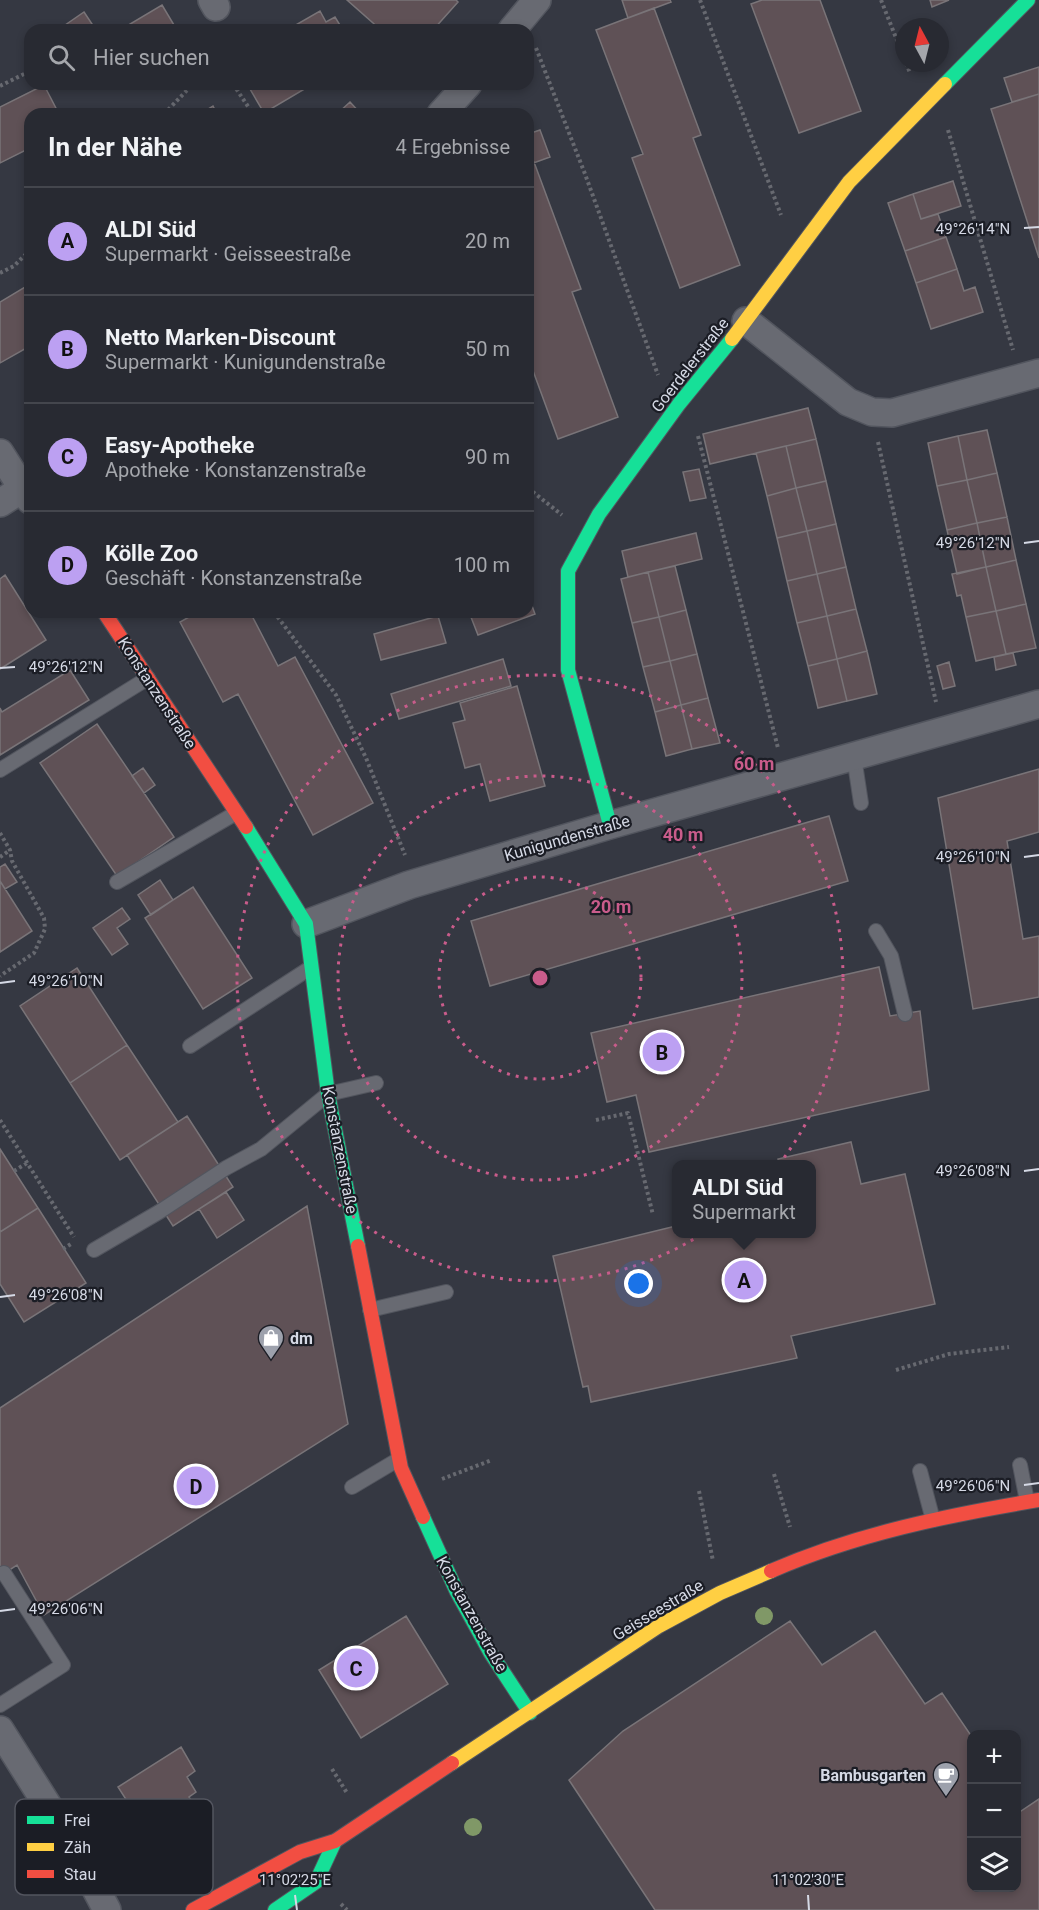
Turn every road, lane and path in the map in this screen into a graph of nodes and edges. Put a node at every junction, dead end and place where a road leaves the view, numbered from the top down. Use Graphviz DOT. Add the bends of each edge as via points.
graph roads {
  1 [pos="700,0"];
  2 [pos="881,0"];
  3 [pos="1028,0"];
  4 [pos="895,35"];
  5 [pos="534,41"];
  6 [pos="24,74"];
  7 [pos="0,86"];
  8 [pos="187,90"];
  9 [pos="237,90"];
  10 [pos="463,90"];
  11 [pos="923,106"];
  12 [pos="170,108"];
  13 [pos="250,108"];
  14 [pos="446,108"];
  15 [pos="796,253"];
  16 [pos="24,256"];
  17 [pos="0,273"];
  18 [pos="746,321"];
  19 [pos="1030,375"];
  20 [pos="679,404"];
  21 [pos="872,412"];
  22 [pos="0,453"];
  23 [pos="24,486"];
  24 [pos="24,493"];
  25 [pos="534,493"];
  26 [pos="0,503"];
  27 [pos="587,534"];
  28 [pos="108,618"];
  29 [pos="278,618"];
  30 [pos="148,678"];
  31 [pos="1039,704"];
  32 [pos="943,732"];
  33 [pos="854,757"];
  34 [pos="0,770"];
  35 [pos="785,777"];
  36 [pos="861,803"];
  37 [pos="236,813"];
  38 [pos="610,825"];
  39 [pos="0,833"];
  40 [pos="10,850"];
  41 [pos="0,856"];
  42 [pos="117,882"];
  43 [pos="416,883"];
  44 [pos="306,924"];
  45 [pos="876,931"];
  46 [pos="310,968"];
  47 [pos="0,976"];
  48 [pos="905,1014"];
  49 [pos="190,1046"];
  50 [pos="376,1083"];
  51 [pos="328,1094"];
  52 [pos="0,1120"];
  53 [pos="596,1120"];
  54 [pos="27,1163"];
  55 [pos="14,1171"];
  56 [pos="653,1215"];
  57 [pos="94,1250"];
  58 [pos="446,1292"];
  59 [pos="370,1310"];
  60 [pos="1009,1347"];
  61 [pos="896,1370"];
  62 [pos="400,1458"];
  63 [pos="492,1460"];
  64 [pos="1020,1465"];
  65 [pos="920,1471"];
  66 [pos="774,1474"];
  67 [pos="352,1487"];
  68 [pos="699,1491"];
  69 [pos="411,1492"];
  70 [pos="1033,1500"];
  71 [pos="933,1520"];
  72 [pos="800,1558"];
  73 [pos="4,1573"];
  74 [pos="720,1593"];
  75 [pos="0,1705"];
  76 [pos="530,1713"];
  77 [pos="0,1730"];
  78 [pos="44,1799"];
  79 [pos="335,1841"];
  80 [pos="99,1895"];
  81 [pos="107,1910"];
  82 [pos="193,1910"];
  83 [pos="275,1910"];
  1 -- 15 [label="path"];
  2 -- 4 [label="path"];
  3 -- 11 [label="street, Goerdelerstraße"];
  5 -- 20 [label="path" via="661,382"];
  6 -- 7 [label="path"];
  8 -- 12 [label="path"];
  9 -- 13 [label="path"];
  10 -- 14 [label="street"];
  11 -- 15 [label="street, Goerdelerstraße" via="849,182"];
  11 -- 19 [label="path" via="946,123"];
  15 -- 18 [label="street, Goerdelerstraße"];
  16 -- 17 [label="path"];
  18 -- 20 [label="street, Goerdelerstraße"];
  18 -- 21 [label="street" via="848,402"];
  19 -- 21 [label="street" via="892,413"];
  20 -- 27 [label="street, Goerdelerstraße"];
  20 -- 35 [label="path" via="695,424"];
  21 -- 32 [label="path"];
  22 -- 23 [label="street"];
  24 -- 26 [label="street"];
  25 -- 27 [label="path"];
  27 -- 38 [label="street, Goerdelerstraße" via="568,571 568,670"];
  28 -- 30 [label="street, Konstanzenstraße"];
  29 -- 43 [label="path" via="336,695"];
  30 -- 34 [label="lane"];
  30 -- 37 [label="street, Konstanzenstraße"];
  31 -- 32 [label="street, Kunigundenstraße"];
  32 -- 33 [label="street, Kunigundenstraße"];
  33 -- 35 [label="street, Kunigundenstraße"];
  33 -- 36 [label="lane"];
  35 -- 38 [label="street, Kunigundenstraße"];
  37 -- 42 [label="lane"];
  37 -- 44 [label="street, Konstanzenstraße"];
  38 -- 43 [label="street, Kunigundenstraße"];
  39 -- 40 [label="path"];
  40 -- 41 [label="path"];
  40 -- 47 [label="path" via="12,861 44,918 45,929 34,953"];
  43 -- 44 [label="street, Kunigundenstraße"];
  44 -- 46 [label="street, Konstanzenstraße"];
  45 -- 48 [label="lane" via="891,956"];
  46 -- 49 [label="lane"];
  46 -- 51 [label="street, Konstanzenstraße"];
  50 -- 51 [label="lane"];
  51 -- 57 [label="lane" via="261,1149"];
  51 -- 59 [label="street, Konstanzenstraße"];
  52 -- 54 [label="path"];
  53 -- 56 [label="path" via="628,1113"];
  54 -- 55 [label="path"];
  54 -- 57 [label="path" via="77,1241"];
  58 -- 59 [label="lane"];
  59 -- 62 [label="street, Konstanzenstraße"];
  60 -- 61 [label="path" via="949,1354"];
  62 -- 67 [label="lane"];
  62 -- 69 [label="street, Konstanzenstraße"];
  63 -- 69 [label="path"];
  64 -- 70 [label="lane"];
  65 -- 71 [label="lane"];
  66 -- 72 [label="path"];
  68 -- 74 [label="path"];
  69 -- 76 [label="street, Konstanzenstraße" via="457,1592"];
  70 -- 71 [label="street, Geisseestraße"];
  71 -- 72 [label="street, Geisseestraße"];
  72 -- 74 [label="street, Geisseestraße"];
  73 -- 75 [label="lane" via="63,1665"];
  74 -- 76 [label="street, Geisseestraße" via="660,1626"];
  76 -- 79 [label="street, Geisseestraße"];
  77 -- 78 [label="street"];
  79 -- 82 [label="street, Geisseestraße" via="300,1852"];
  79 -- 83 [label="street" via="316,1882"];
  80 -- 81 [label="street"];
}
